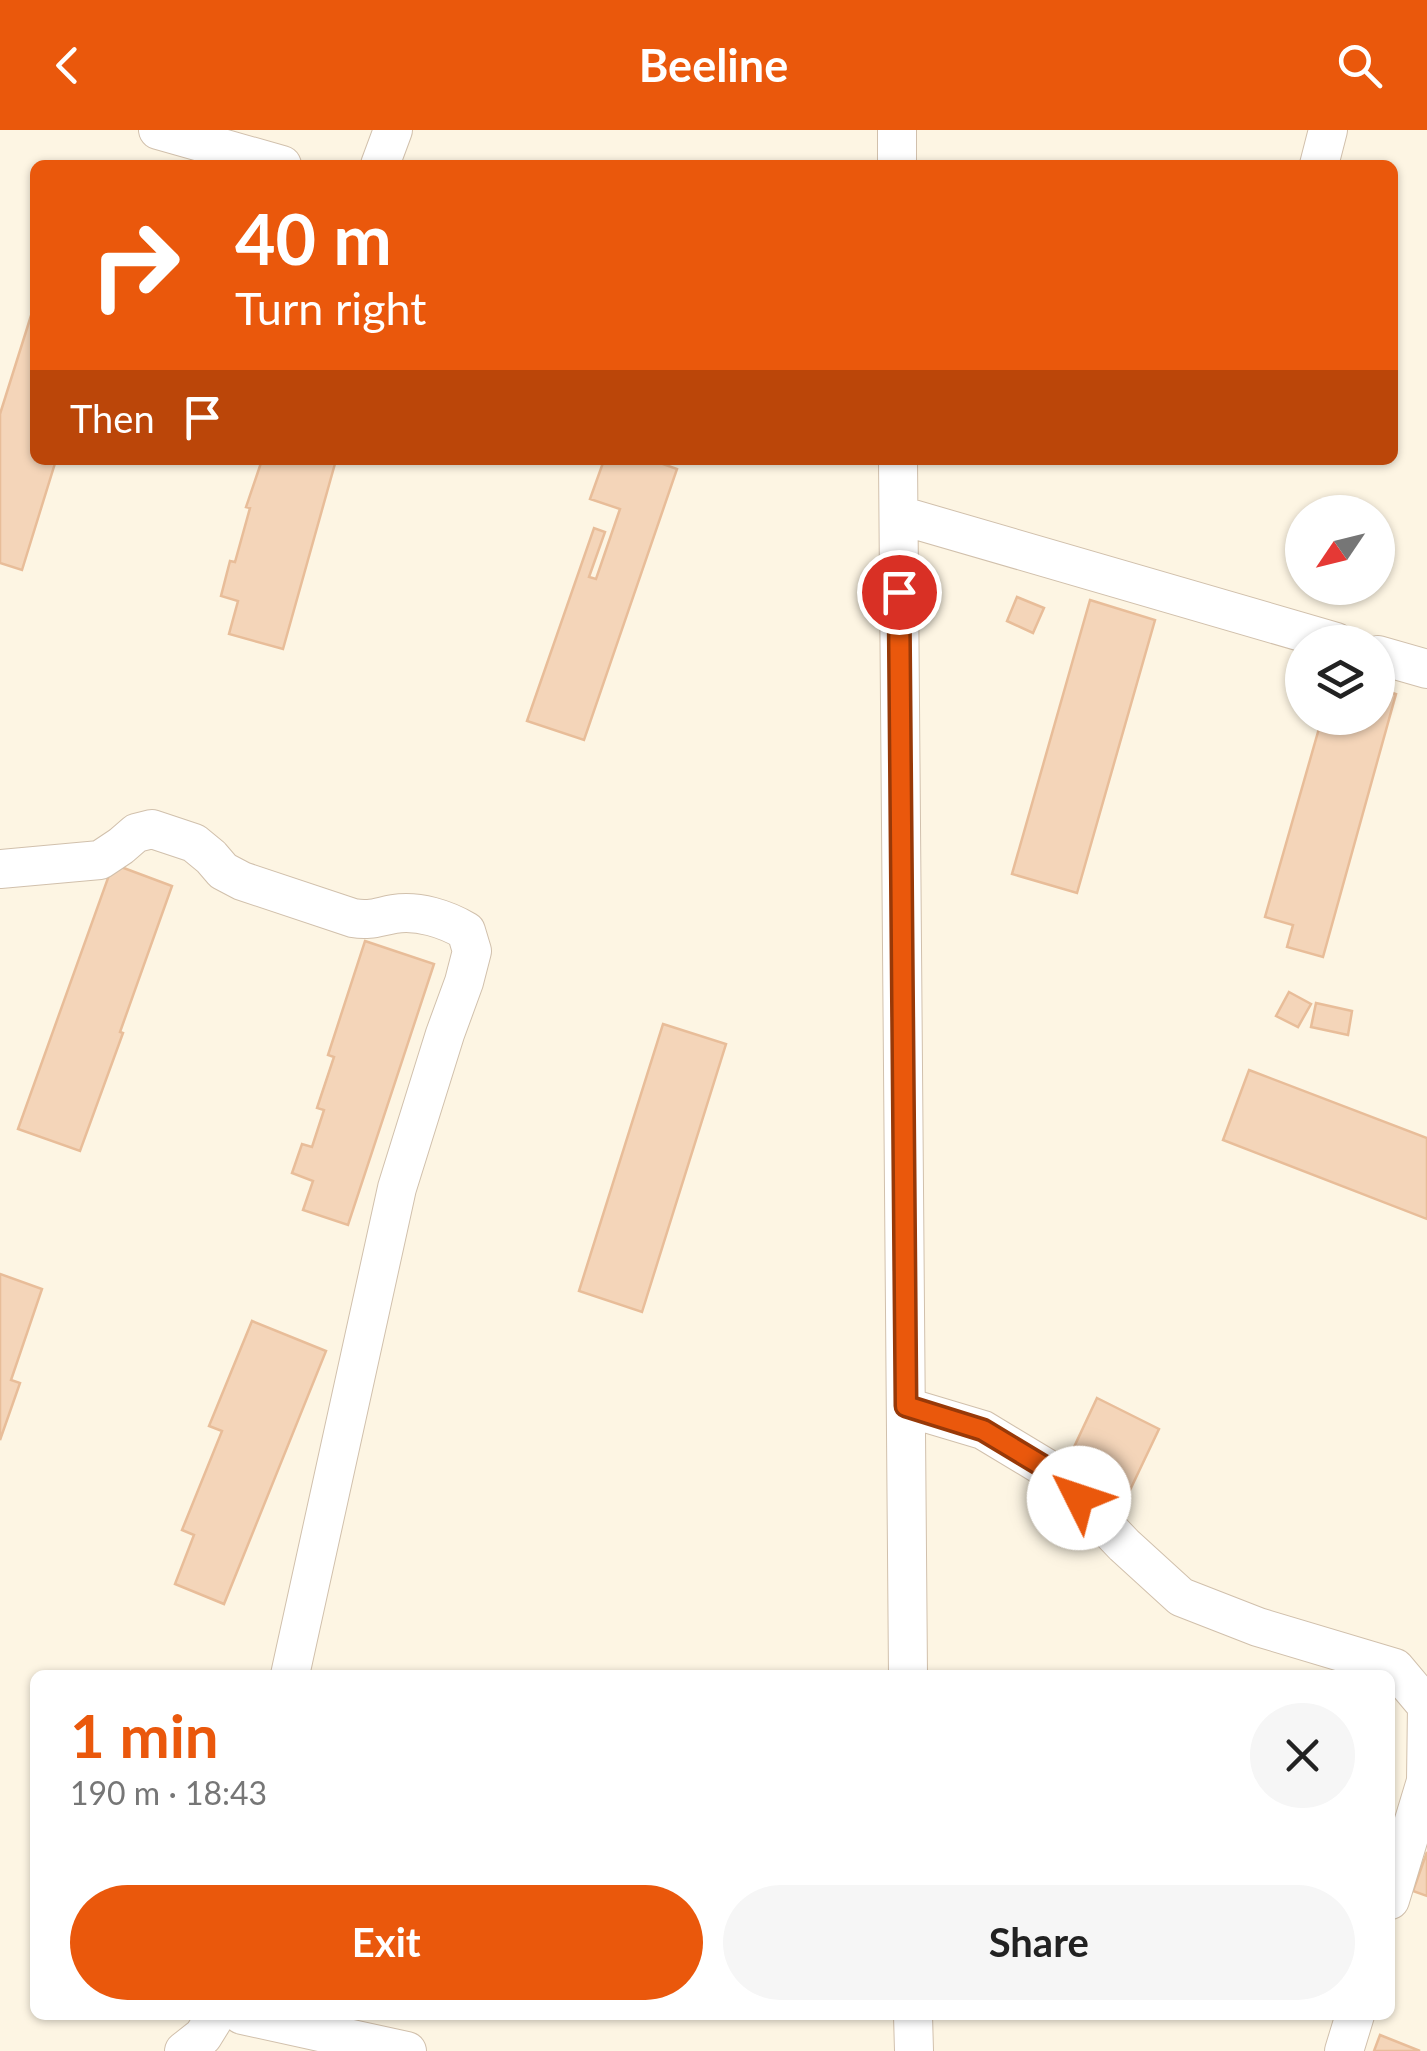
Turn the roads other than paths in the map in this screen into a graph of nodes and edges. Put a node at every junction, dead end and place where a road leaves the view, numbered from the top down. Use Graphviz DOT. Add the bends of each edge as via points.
graph roads {
  1 [pos="158,130"];
  2 [pos="393,130"];
  3 [pos="897,130"];
  4 [pos="1328,130"];
  5 [pos="264,160"];
  6 [pos="382,160"];
  7 [pos="897,160"];
  8 [pos="1320,160"];
  9 [pos="898,465"];
  10 [pos="898,515"];
  11 [pos="1285,627"];
  12 [pos="1395,659"];
  13 [pos="1427,669"];
  14 [pos="0,869"];
  15 [pos="906,1406"];
  16 [pos="291,1670"];
  17 [pos="908,1670"];
  18 [pos="1395,1883"];
  19 [pos="213,2020"];
  20 [pos="265,2020"];
  21 [pos="913,2020"];
  22 [pos="1353,2020"];
  23 [pos="184,2051"];
  24 [pos="408,2051"];
  25 [pos="914,2051"];
  26 [pos="1344,2051"];
  1 -- 5 [label="street"];
  2 -- 6 [label="street"];
  3 -- 7 [label="street"];
  4 -- 8 [label="street"];
  9 -- 10 [label="street"];
  10 -- 11 [label="street"];
  10 -- 15 [label="street"];
  12 -- 13 [label="street"];
  14 -- 16 [label="street" via="100,860 136,832 152,829 194,843 242,882 353,918 412,912 466,931 472,951 397,1188"];
  15 -- 17 [label="street"];
  15 -- 18 [label="street" via="983,1430 1056,1474 1181,1597 1394,1668 1427,1706 1426,1781"];
  19 -- 23 [label="street"];
  20 -- 24 [label="street"];
  21 -- 25 [label="street"];
  22 -- 26 [label="street"];
}
